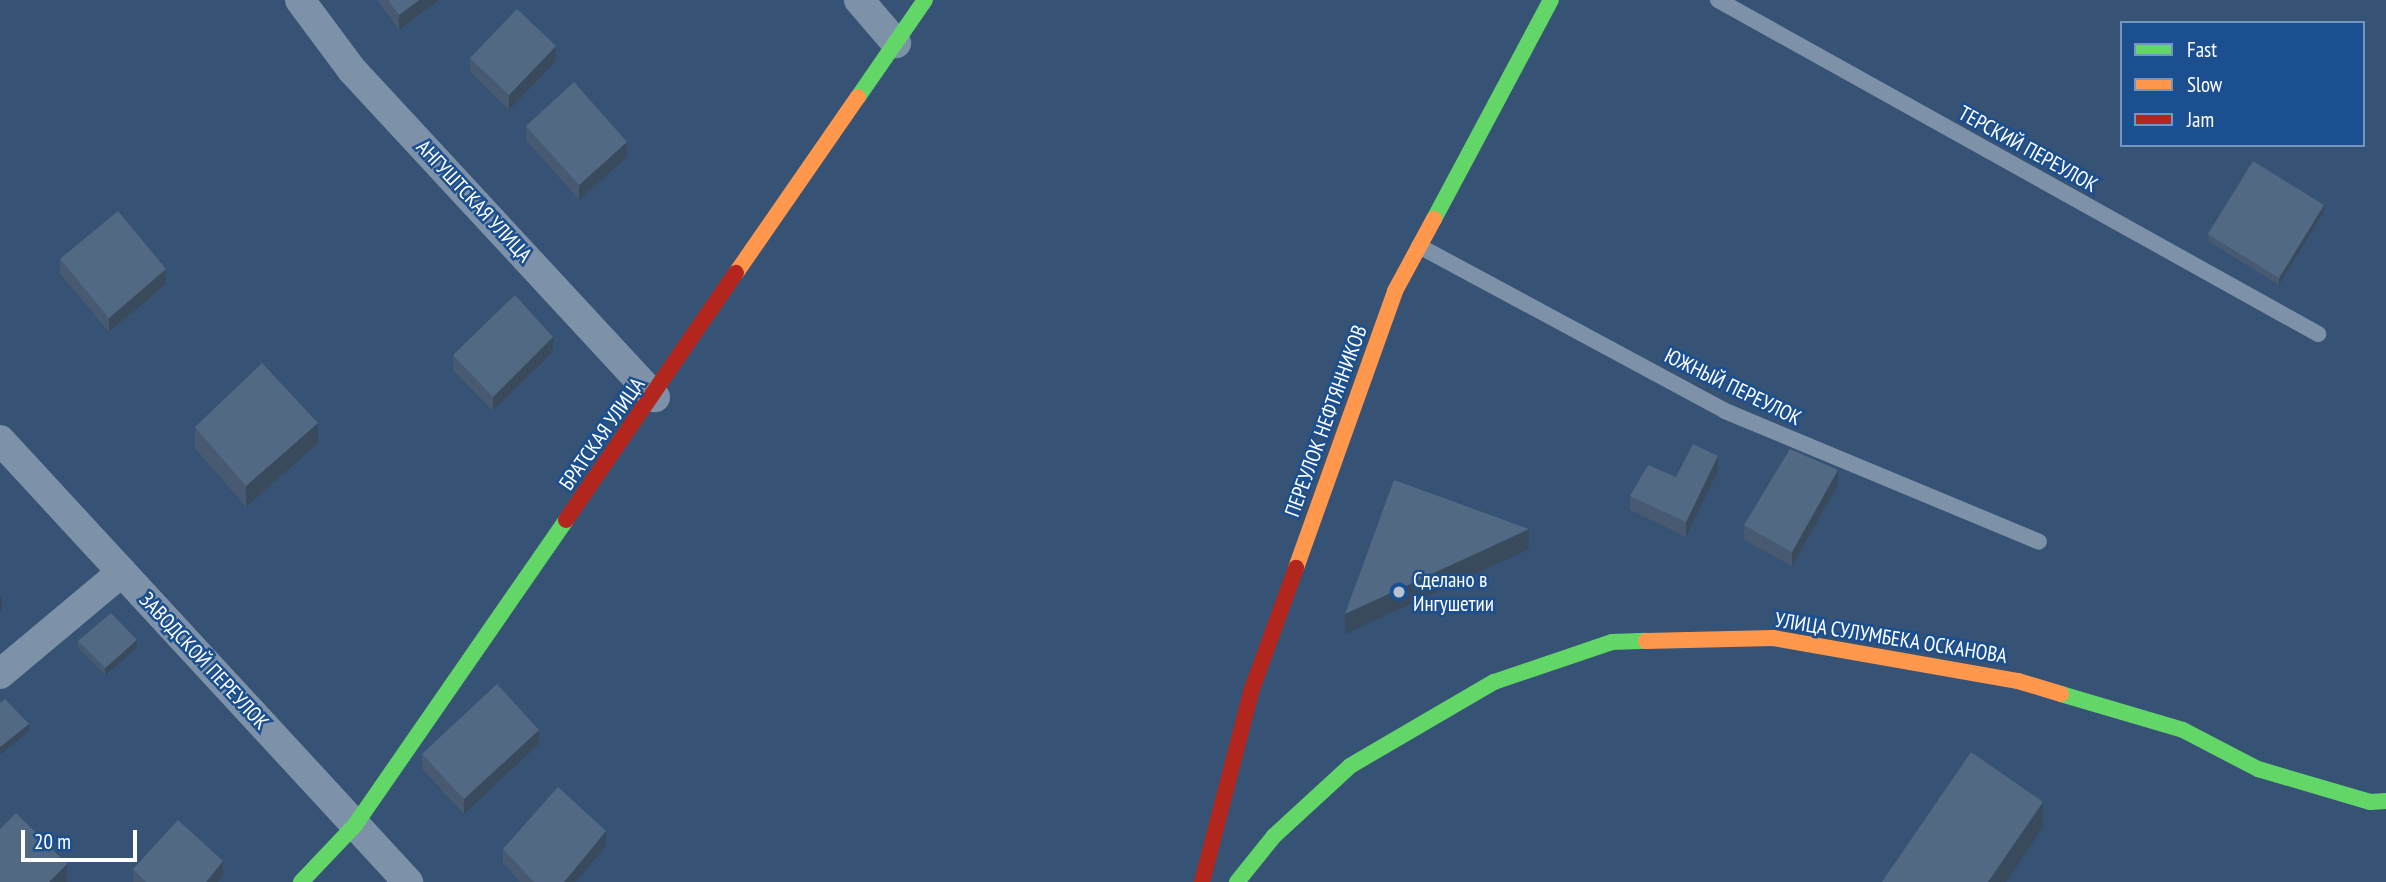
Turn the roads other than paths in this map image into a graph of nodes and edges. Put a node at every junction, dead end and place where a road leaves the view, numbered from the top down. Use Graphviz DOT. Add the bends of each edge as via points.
graph roads {
  1 [pos="300,0"];
  2 [pos="859,0"];
  3 [pos="925,0"];
  4 [pos="1551,0"];
  5 [pos="1718,0"];
  6 [pos="896,43"];
  7 [pos="1419,246"];
  8 [pos="2318,334"];
  9 [pos="655,397"];
  10 [pos="0,440"];
  11 [pos="2039,542"];
  12 [pos="122,572"];
  13 [pos="0,674"];
  14 [pos="2386,801"];
  15 [pos="355,825"];
  16 [pos="301,882"];
  17 [pos="408,882"];
  18 [pos="1202,882"];
  19 [pos="1237,882"];
  1 -- 9 [label="street, АНГУШТСКАЯ УЛИЦА" via="352,70"];
  2 -- 6 [label="street"];
  3 -- 6 [label="street, БРАТСКАЯ УЛИЦА"];
  4 -- 7 [label="street, ПЕРЕУЛОК НЕФТЯННИКОВ"];
  5 -- 8 [label="lane, ТЕРСКИЙ ПЕРЕУЛОК"];
  6 -- 9 [label="street, БРАТСКАЯ УЛИЦА"];
  7 -- 11 [label="lane, ЮЖНЫЙ ПЕРЕУЛОК" via="1725,411"];
  7 -- 18 [label="street, ПЕРЕУЛОК НЕФТЯННИКОВ" via="1395,291 1252,689"];
  9 -- 15 [label="street, БРАТСКАЯ УЛИЦА"];
  10 -- 12 [label="street, ЗАВОДСКОЙ ПЕРЕУЛОК"];
  12 -- 13 [label="street"];
  12 -- 15 [label="street, ЗАВОДСКОЙ ПЕРЕУЛОК"];
  14 -- 19 [label="street, УЛИЦА СУЛУМБЕКА ОСКАНОВА" via="2370,802 2259,769 2183,730 2018,681 1773,638 1612,642 1494,682 1350,766 1274,836"];
  15 -- 16 [label="street, БРАТСКАЯ УЛИЦА"];
  15 -- 17 [label="street, ЗАВОДСКОЙ ПЕРЕУЛОК"];
}
